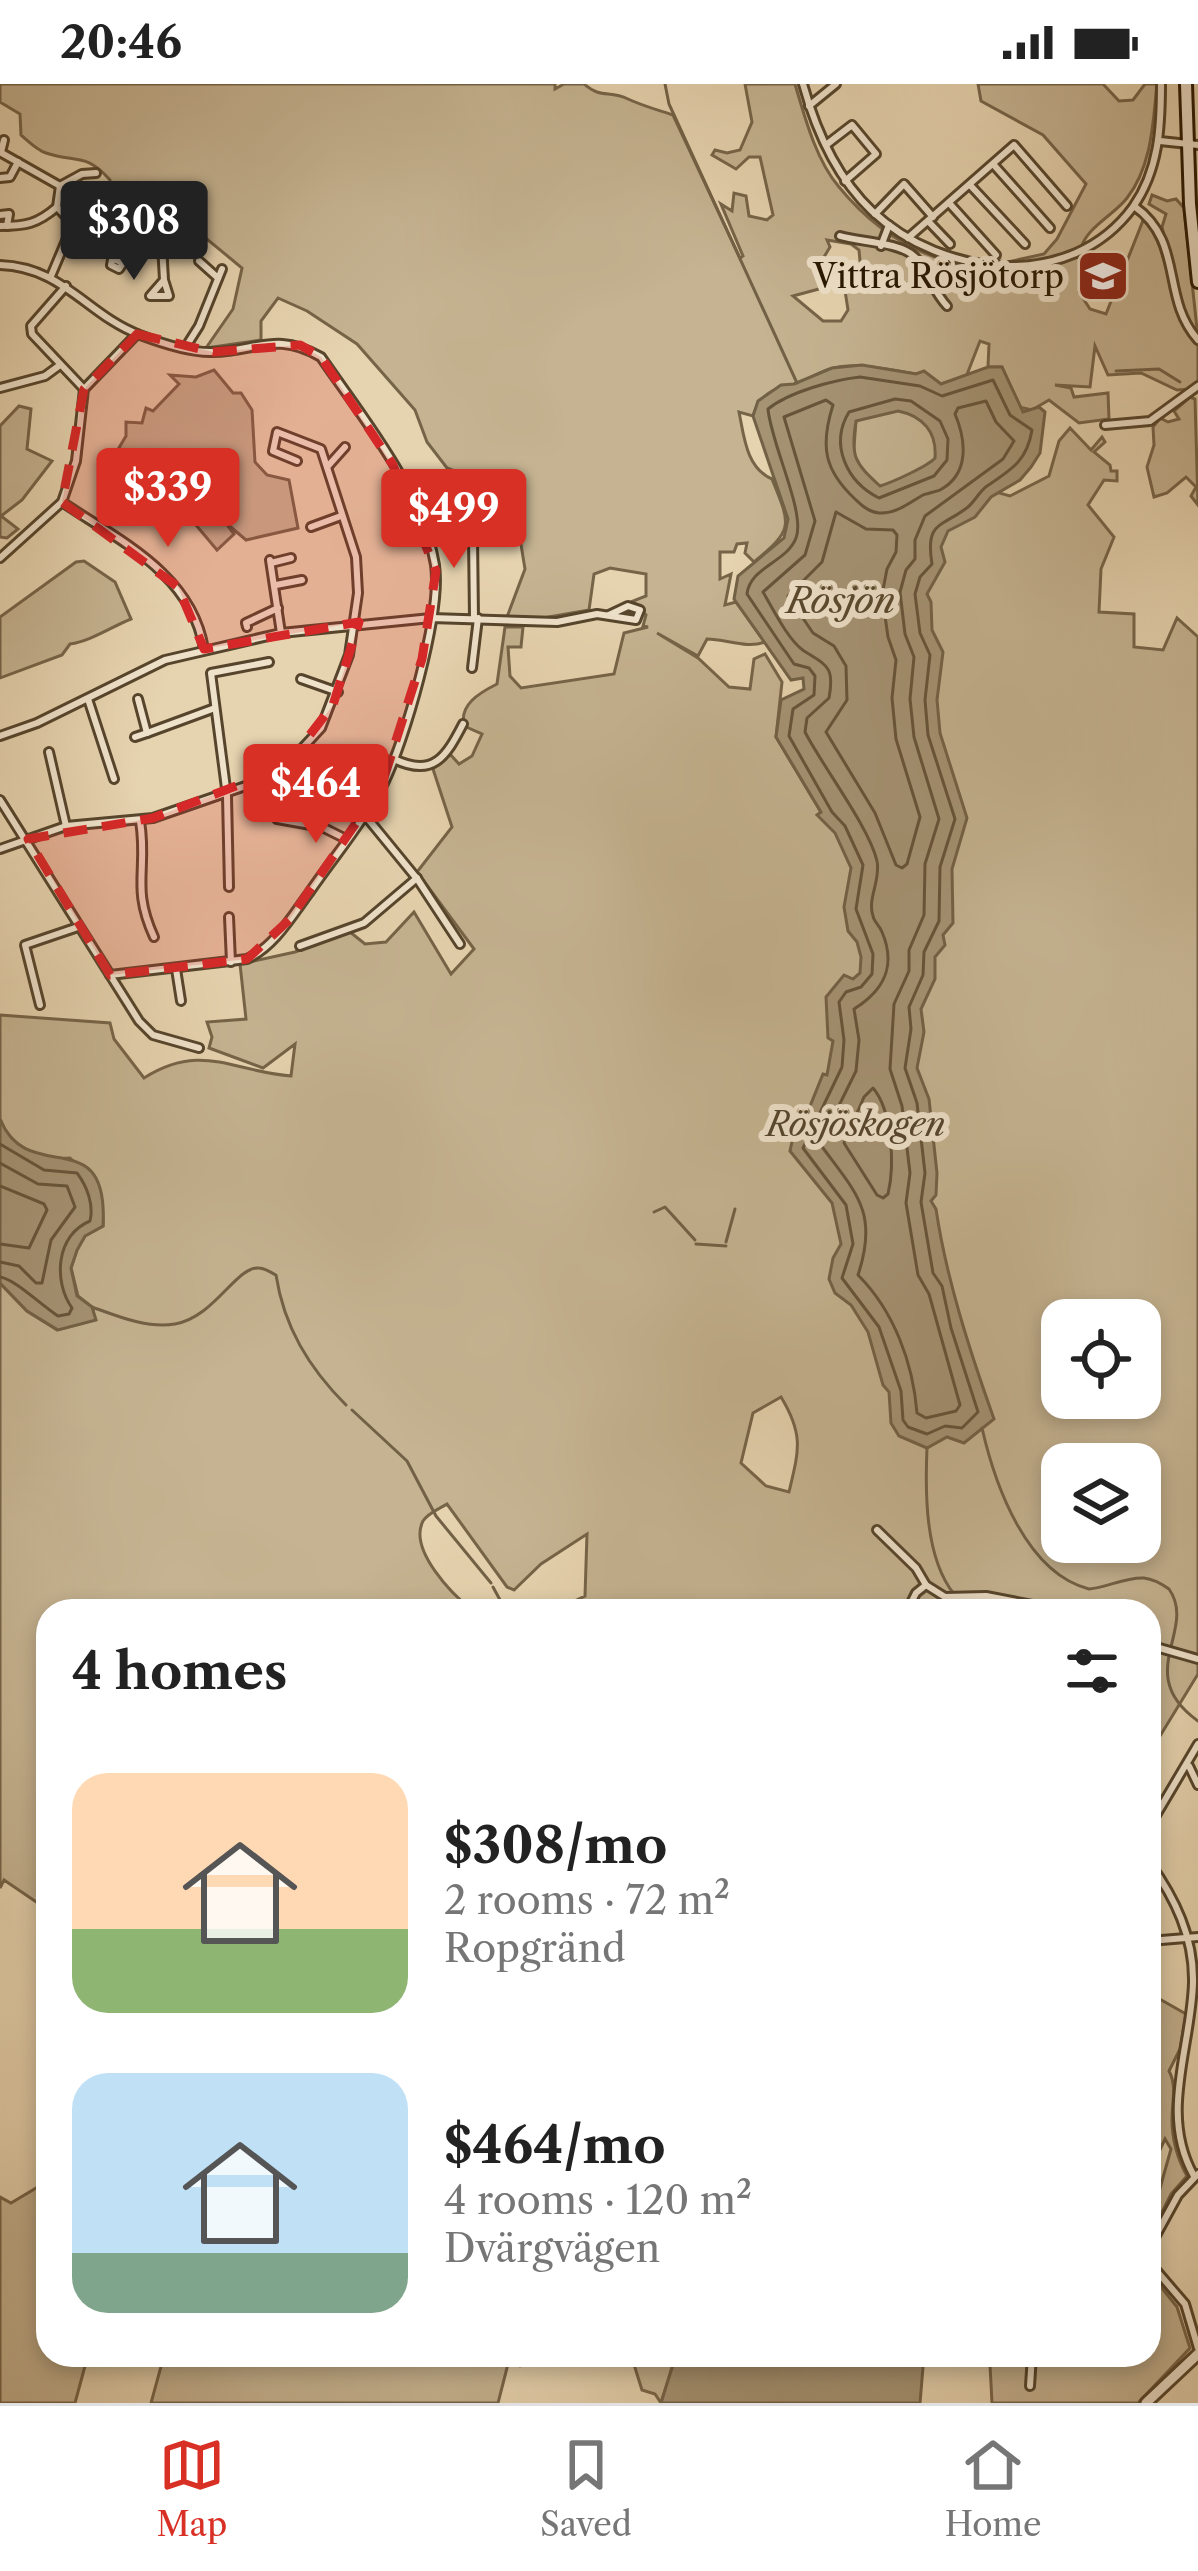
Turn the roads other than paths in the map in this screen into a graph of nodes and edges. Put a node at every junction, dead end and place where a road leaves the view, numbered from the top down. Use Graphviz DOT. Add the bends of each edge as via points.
graph roads {
  1 [pos="803,84"];
  2 [pos="836,84"];
  3 [pos="1162,84"];
  4 [pos="1186,84"];
  5 [pos="809,106"];
  6 [pos="4,140"];
  7 [pos="1160,141"];
  8 [pos="826,145"];
  9 [pos="1193,145"];
  10 [pos="0,152"];
  11 [pos="18,162"];
  12 [pos="993,164"];
  13 [pos="96,173"];
  14 [pos="0,178"];
  15 [pos="845,181"];
  16 [pos="970,184"];
  17 [pos="60,186"];
  18 [pos="949,202"];
  19 [pos="1067,206"];
  20 [pos="1134,206"];
  21 [pos="57,207"];
  22 [pos="154,209"];
  23 [pos="875,214"];
  24 [pos="0,215"];
  25 [pos="930,219"];
  26 [pos="73,224"];
  27 [pos="145,224"];
  28 [pos="890,225"];
  29 [pos="3,226"];
  30 [pos="177,226"];
  31 [pos="1050,228"];
  32 [pos="840,236"];
  33 [pos="908,238"];
  34 [pos="122,241"];
  35 [pos="950,244"];
  36 [pos="1024,244"];
  37 [pos="165,245"];
  38 [pos="881,246"];
  39 [pos="996,255"];
  40 [pos="112,258"];
  41 [pos="199,261"];
  42 [pos="0,265"];
  43 [pos="222,269"];
  44 [pos="51,276"];
  45 [pos="218,278"];
  46 [pos="164,280"];
  47 [pos="1198,283"];
  48 [pos="66,286"];
  49 [pos="946,306"];
  50 [pos="137,334"];
  51 [pos="1198,340"];
  52 [pos="184,347"];
  53 [pos="60,365"];
  54 [pos="1198,386"];
  55 [pos="0,388"];
  56 [pos="84,389"];
  57 [pos="1105,424"];
  58 [pos="345,447"];
  59 [pos="297,461"];
  60 [pos="328,466"];
  61 [pos="62,502"];
  62 [pos="341,516"];
  63 [pos="464,518"];
  64 [pos="311,527"];
  65 [pos="0,558"];
  66 [pos="290,558"];
  67 [pos="302,580"];
  68 [pos="274,585"];
  69 [pos="278,608"];
  70 [pos="609,615"];
  71 [pos="431,618"];
  72 [pos="476,618"];
  73 [pos="356,622"];
  74 [pos="247,627"];
  75 [pos="281,633"];
  76 [pos="204,649"];
  77 [pos="269,662"];
  78 [pos="472,668"];
  79 [pos="302,679"];
  80 [pos="338,692"];
  81 [pos="88,699"];
  82 [pos="138,699"];
  83 [pos="215,709"];
  84 [pos="464,724"];
  85 [pos="147,733"];
  86 [pos="0,736"];
  87 [pos="135,737"];
  88 [pos="49,752"];
  89 [pos="394,759"];
  90 [pos="114,779"];
  91 [pos="226,791"];
  92 [pos="0,800"];
  93 [pos="364,814"];
  94 [pos="277,819"];
  95 [pos="140,821"];
  96 [pos="66,826"];
  97 [pos="28,839"];
  98 [pos="346,839"];
  99 [pos="0,849"];
  100 [pos="417,878"];
  101 [pos="230,887"];
  102 [pos="229,917"];
  103 [pos="78,927"];
  104 [pos="154,937"];
  105 [pos="460,944"];
  106 [pos="299,946"];
  107 [pos="231,962"];
  108 [pos="176,968"];
  109 [pos="110,975"];
  110 [pos="181,1001"];
  111 [pos="40,1005"];
  112 [pos="199,1048"];
  113 [pos="877,1530"];
  114 [pos="926,1585"];
  115 [pos="913,1599"];
  116 [pos="1002,1599"];
  117 [pos="1161,1648"];
  118 [pos="1198,1659"];
  119 [pos="1198,1744"];
  120 [pos="1188,1765"];
  121 [pos="1198,1784"];
  122 [pos="1161,1808"];
  123 [pos="1161,1879"];
  124 [pos="1188,1936"];
  125 [pos="1198,1937"];
  126 [pos="1161,1939"];
  127 [pos="1196,2175"];
  128 [pos="1161,2225"];
  129 [pos="1161,2276"];
  130 [pos="1198,2351"];
  131 [pos="1031,2367"];
  132 [pos="1030,2386"];
  133 [pos="1145,2403"];
  1 -- 5 [label="street"];
  2 -- 5 [label="street"];
  3 -- 7 [label="street"];
  4 -- 9 [label="main road"];
  5 -- 8 [label="street"];
  6 -- 10 [label="street"];
  7 -- 9 [label="street"];
  7 -- 20 [label="street"];
  8 -- 15 [label="street"];
  8 -- 15 [label="street" via="852,124 876,154"];
  9 -- 47 [label="main road"];
  10 -- 11 [label="street"];
  11 -- 14 [label="street"];
  11 -- 17 [label="street"];
  12 -- 16 [label="street"];
  12 -- 19 [label="street" via="1014,145"];
  12 -- 31 [label="street"];
  13 -- 17 [label="street"];
  15 -- 23 [label="street"];
  16 -- 18 [label="street"];
  16 -- 36 [label="street"];
  17 -- 21 [label="street"];
  18 -- 25 [label="street"];
  18 -- 39 [label="street"];
  20 -- 33 [label="street" via="1097,243 1040,264 967,262"];
  20 -- 51 [label="street" via="1163,236 1184,324"];
  21 -- 26 [label="street"];
  21 -- 29 [label="street" via="38,223"];
  22 -- 27 [label="street"];
  23 -- 25 [label="street" via="904,184"];
  23 -- 28 [label="street"];
  24 -- 29 [label="street" via="9,214"];
  25 -- 33 [label="street"];
  25 -- 35 [label="street"];
  26 -- 34 [label="street"];
  26 -- 44 [label="street"];
  27 -- 34 [label="street"];
  27 -- 37 [label="street" via="163,229"];
  28 -- 33 [label="street"];
  28 -- 38 [label="street"];
  30 -- 37 [label="street"];
  32 -- 38 [label="street"];
  34 -- 40 [label="street"];
  37 -- 46 [label="street"];
  38 -- 49 [label="street" via="918,259"];
  41 -- 45 [label="street"];
  42 -- 44 [label="street"];
  43 -- 45 [label="street"];
  44 -- 48 [label="street"];
  45 -- 52 [label="street"];
  48 -- 50 [label="street"];
  48 -- 53 [label="street" via="31,326"];
  50 -- 52 [label="street"];
  50 -- 56 [label="street"];
  52 -- 71 [label="street" via="213,352 272,341 321,357 418,508 436,571"];
  53 -- 55 [label="street"];
  53 -- 56 [label="street"];
  54 -- 57 [label="street" via="1150,421"];
  56 -- 61 [label="street"];
  58 -- 60 [label="street"];
  59 -- 60 [label="street" via="273,451 278,432 321,449"];
  60 -- 62 [label="street"];
  61 -- 65 [label="street"];
  61 -- 76 [label="street" via="178,587 199,621"];
  62 -- 64 [label="street"];
  62 -- 73 [label="street" via="356,557"];
  63 -- 72 [label="street" via="473,538"];
  66 -- 68 [label="street" via="271,562"];
  67 -- 68 [label="street"];
  68 -- 69 [label="street"];
  69 -- 74 [label="street"];
  69 -- 75 [label="street"];
  70 -- 72 [label="street"];
  71 -- 72 [label="street"];
  71 -- 73 [label="street"];
  71 -- 89 [label="street"];
  72 -- 78 [label="street"];
  73 -- 75 [label="street"];
  73 -- 80 [label="street"];
  75 -- 76 [label="street"];
  76 -- 81 [label="street"];
  77 -- 83 [label="street" via="211,674"];
  79 -- 80 [label="street"];
  80 -- 91 [label="street" via="321,728 285,767"];
  81 -- 86 [label="street"];
  81 -- 90 [label="street"];
  82 -- 85 [label="street"];
  83 -- 85 [label="street"];
  83 -- 91 [label="street"];
  84 -- 89 [label="street" via="440,760 410,766"];
  85 -- 87 [label="street"];
  88 -- 96 [label="street"];
  89 -- 93 [label="street"];
  91 -- 95 [label="street"];
  91 -- 101 [label="street"];
  92 -- 97 [label="street"];
  93 -- 98 [label="street"];
  93 -- 100 [label="street"];
  94 -- 98 [label="street"];
  95 -- 96 [label="street"];
  95 -- 104 [label="street" via="139,893"];
  96 -- 97 [label="street"];
  97 -- 99 [label="street"];
  97 -- 103 [label="street"];
  98 -- 107 [label="street" via="261,953"];
  100 -- 105 [label="street"];
  100 -- 106 [label="street" via="365,922"];
  102 -- 107 [label="street"];
  103 -- 109 [label="street"];
  103 -- 111 [label="street" via="25,945"];
  107 -- 108 [label="street"];
  108 -- 109 [label="street"];
  108 -- 110 [label="street"];
  109 -- 112 [label="street" via="153,1035"];
  113 -- 114 [label="street"];
  114 -- 115 [label="street"];
  114 -- 116 [label="street" via="949,1598"];
  117 -- 118 [label="street"];
  119 -- 120 [label="street"];
  120 -- 121 [label="street"];
  120 -- 122 [label="street"];
  123 -- 124 [label="street"];
  124 -- 125 [label="street"];
  124 -- 126 [label="street"];
  124 -- 127 [label="street" via="1193,1982 1176,2125"];
  127 -- 128 [label="street"];
  129 -- 130 [label="street" via="1185,2304"];
  130 -- 133 [label="street"];
  131 -- 132 [label="street"];
}
